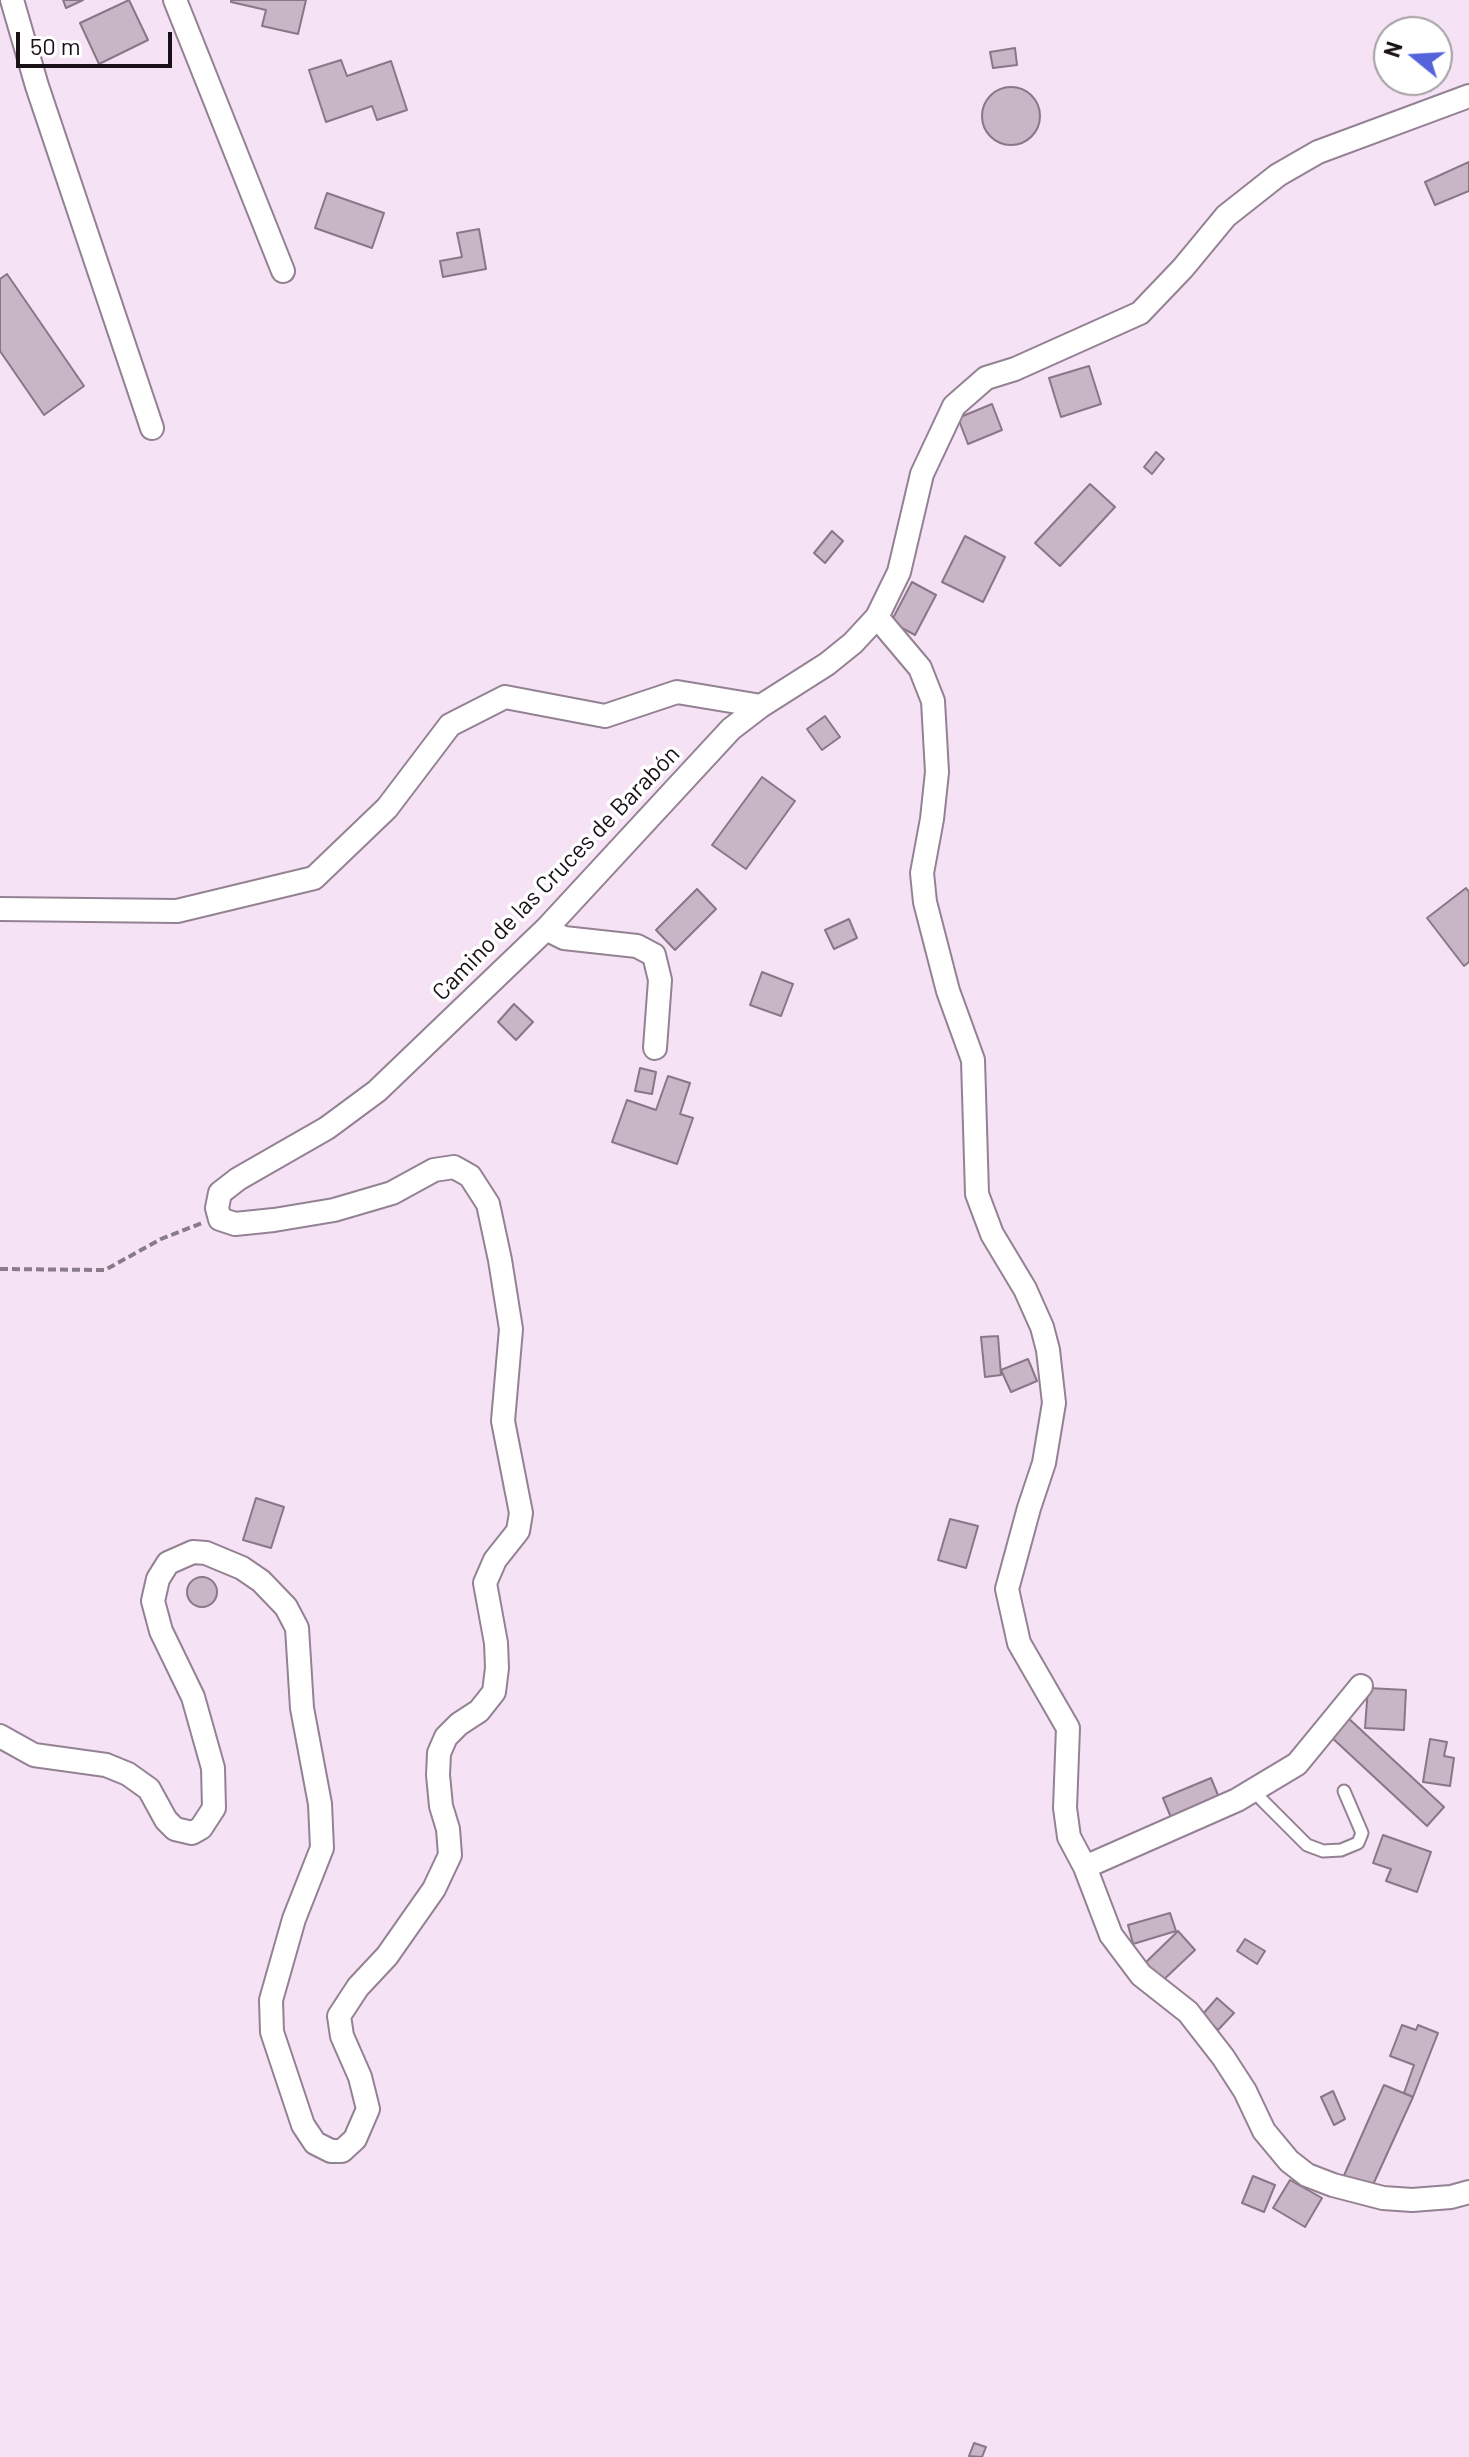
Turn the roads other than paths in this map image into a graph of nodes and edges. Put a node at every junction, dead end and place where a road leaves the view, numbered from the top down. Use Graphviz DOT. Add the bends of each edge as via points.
graph roads {
  1 [pos="12,0"];
  2 [pos="175,0"];
  3 [pos="1469,96"];
  4 [pos="283,271"];
  5 [pos="152,428"];
  6 [pos="877,617"];
  7 [pos="761,706"];
  8 [pos="0,909"];
  9 [pos="546,929"];
  10 [pos="655,1048"];
  11 [pos="1361,1686"];
  12 [pos="0,1736"];
  13 [pos="1254,1790"];
  14 [pos="1344,1791"];
  15 [pos="1085,1867"];
  16 [pos="1469,2192"];
  1 -- 5 [label="street"];
  2 -- 4 [label="street"];
  3 -- 6 [label="street, Camino de las Cruces de Barabón" via="1318,152 1278,175 1226,216 1140,313 986,378 954,406 922,474 899,572"];
  6 -- 7 [label="street, Camino de las Cruces de Barabón" via="827,664"];
  6 -- 15 [label="street" via="920,668 933,701 937,772 922,873 925,902 973,1060 977,1194 992,1234 1025,1289 1048,1350 1054,1403 1007,1589 1019,1643 1068,1728 1065,1808 1069,1837"];
  7 -- 8 [label="street" via="677,692 605,716 505,697 450,725 387,808 314,878 177,911"];
  7 -- 9 [label="street, Camino de las Cruces de Barabón" via="731,729"];
  9 -- 10 [label="street" via="564,938 637,946 654,955 660,980"];
  9 -- 12 [label="street, Camino de las Cruces de Barabón" via="377,1091 327,1128 238,1179 220,1193 217,1208 220,1219 235,1224 334,1210 454,1167 470,1176 488,1204 511,1329 503,1421 521,1513 518,1531 485,1583 496,1643 494,1692 446,1737 439,1753 450,1855 434,1889 339,2016 368,2109 355,2139 342,2151 315,2143 303,2125 272,2032 271,2000 322,1848 320,1804 302,1708 297,1628 286,1607 242,1568 206,1553 193,1552 168,1563 158,1579 153,1601 161,1631 193,1697 213,1768 214,1808 192,1833 175,1829 149,1789 128,1774 106,1765 34,1755"];
  11 -- 13 [label="street" via="1297,1764"];
  13 -- 14 [label="lane" via="1307,1845 1323,1851 1358,1843 1362,1833"];
  13 -- 15 [label="street"];
  15 -- 16 [label="street" via="1111,1935 1141,1975 1188,2012 1289,2161 1307,2175 1383,2198 1412,2200"];
}
